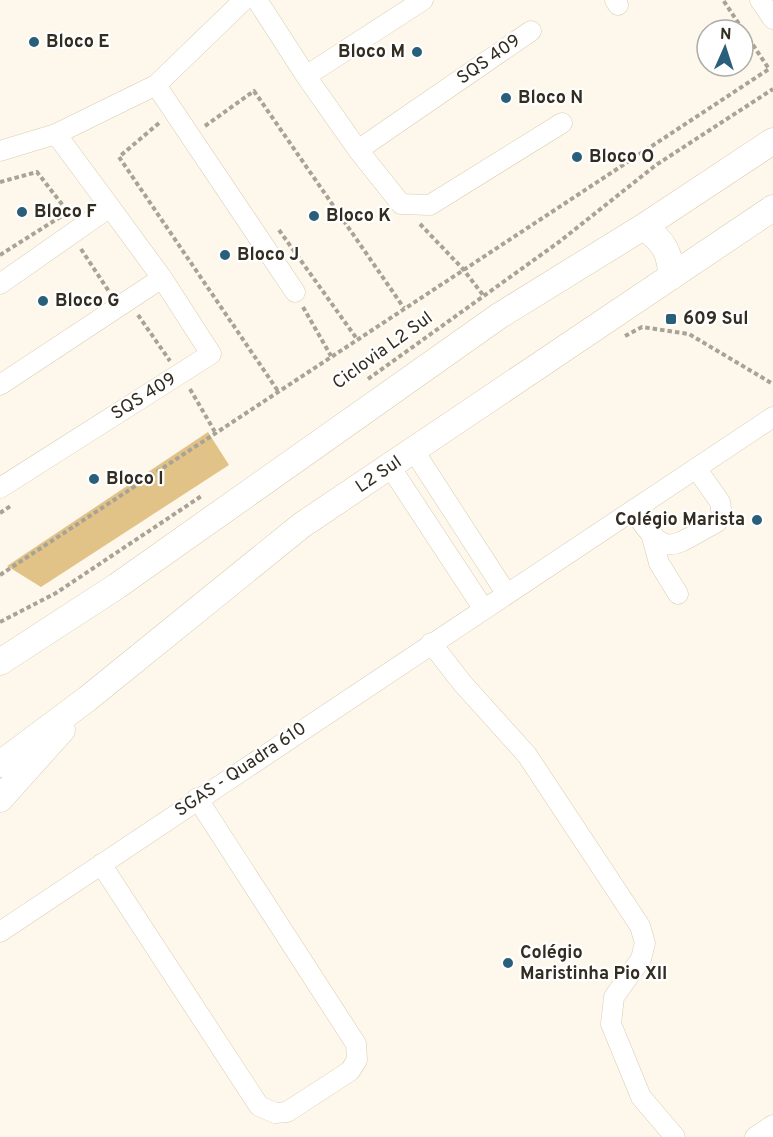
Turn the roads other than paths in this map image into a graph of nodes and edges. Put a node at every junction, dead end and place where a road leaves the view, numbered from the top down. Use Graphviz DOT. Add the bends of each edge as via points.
graph roads {
  1 [pos="244,0"];
  2 [pos="257,0"];
  3 [pos="423,0"];
  4 [pos="760,0"];
  5 [pos="773,19"];
  6 [pos="531,31"];
  7 [pos="306,76"];
  8 [pos="156,85"];
  9 [pos="562,123"];
  10 [pos="56,134"];
  11 [pos="773,141"];
  12 [pos="358,150"];
  13 [pos="0,151"];
  14 [pos="110,207"];
  15 [pos="773,208"];
  16 [pos="643,227"];
  17 [pos="671,277"];
  18 [pos="162,278"];
  19 [pos="0,284"];
  20 [pos="295,292"];
  21 [pos="0,385"];
  22 [pos="773,417"];
  23 [pos="414,451"];
  24 [pos="391,468"];
  25 [pos="696,468"];
  26 [pos="0,488"];
  27 [pos="633,510"];
  28 [pos="652,537"];
  29 [pos="506,593"];
  30 [pos="678,594"];
  31 [pos="483,608"];
  32 [pos="431,643"];
  33 [pos="0,662"];
  34 [pos="87,699"];
  35 [pos="0,764"];
  36 [pos="197,798"];
  37 [pos="0,799"];
  38 [pos="101,864"];
  39 [pos="0,932"];
  40 [pos="773,1125"];
  41 [pos="675,1137"];
  42 [pos="755,1137"];
  1 -- 8 [label="street"];
  2 -- 7 [label="street"];
  3 -- 7 [label="street"];
  4 -- 5 [label="street"];
  6 -- 12 [label="street, SQS 409"];
  7 -- 12 [label="street"];
  8 -- 10 [label="street"];
  8 -- 20 [label="street"];
  9 -- 12 [label="street" via="430,205 401,204"];
  10 -- 13 [label="street"];
  10 -- 14 [label="street, SQS 409"];
  11 -- 16 [label="main road"];
  14 -- 18 [label="street, SQS 409"];
  14 -- 19 [label="street"];
  15 -- 17 [label="main road, L2 Sul"];
  16 -- 17 [label="main road" via="666,247"];
  16 -- 33 [label="main road" via="499,315 117,586"];
  17 -- 23 [label="main road, L2 Sul"];
  18 -- 21 [label="street"];
  18 -- 26 [label="street, SQS 409" via="211,354"];
  22 -- 25 [label="street, SGAS - Quadra 610"];
  23 -- 24 [label="main road, L2 Sul"];
  23 -- 29 [label="street"];
  24 -- 31 [label="street"];
  24 -- 34 [label="main road, L2 Sul" via="302,525"];
  25 -- 27 [label="street, SGAS - Quadra 610"];
  25 -- 28 [label="street" via="720,502 722,516 675,545 657,542"];
  27 -- 28 [label="street"];
  27 -- 29 [label="street, SGAS - Quadra 610"];
  28 -- 30 [label="street" via="659,562"];
  29 -- 31 [label="street, SGAS - Quadra 610"];
  31 -- 32 [label="street, SGAS - Quadra 610"];
  32 -- 36 [label="street, SGAS - Quadra 610"];
  32 -- 41 [label="street" via="527,754 640,926 645,943 641,959 614,997 611,1024 641,1097"];
  34 -- 35 [label="main road, L2 Sul"];
  34 -- 37 [label="main road"];
  36 -- 38 [label="street, SGAS - Quadra 610"];
  36 -- 38 [label="street" via="356,1044 357,1060 350,1071 287,1112 275,1113 259,1106"];
  38 -- 39 [label="street, SGAS - Quadra 610"];
  40 -- 42 [label="street"];
}
